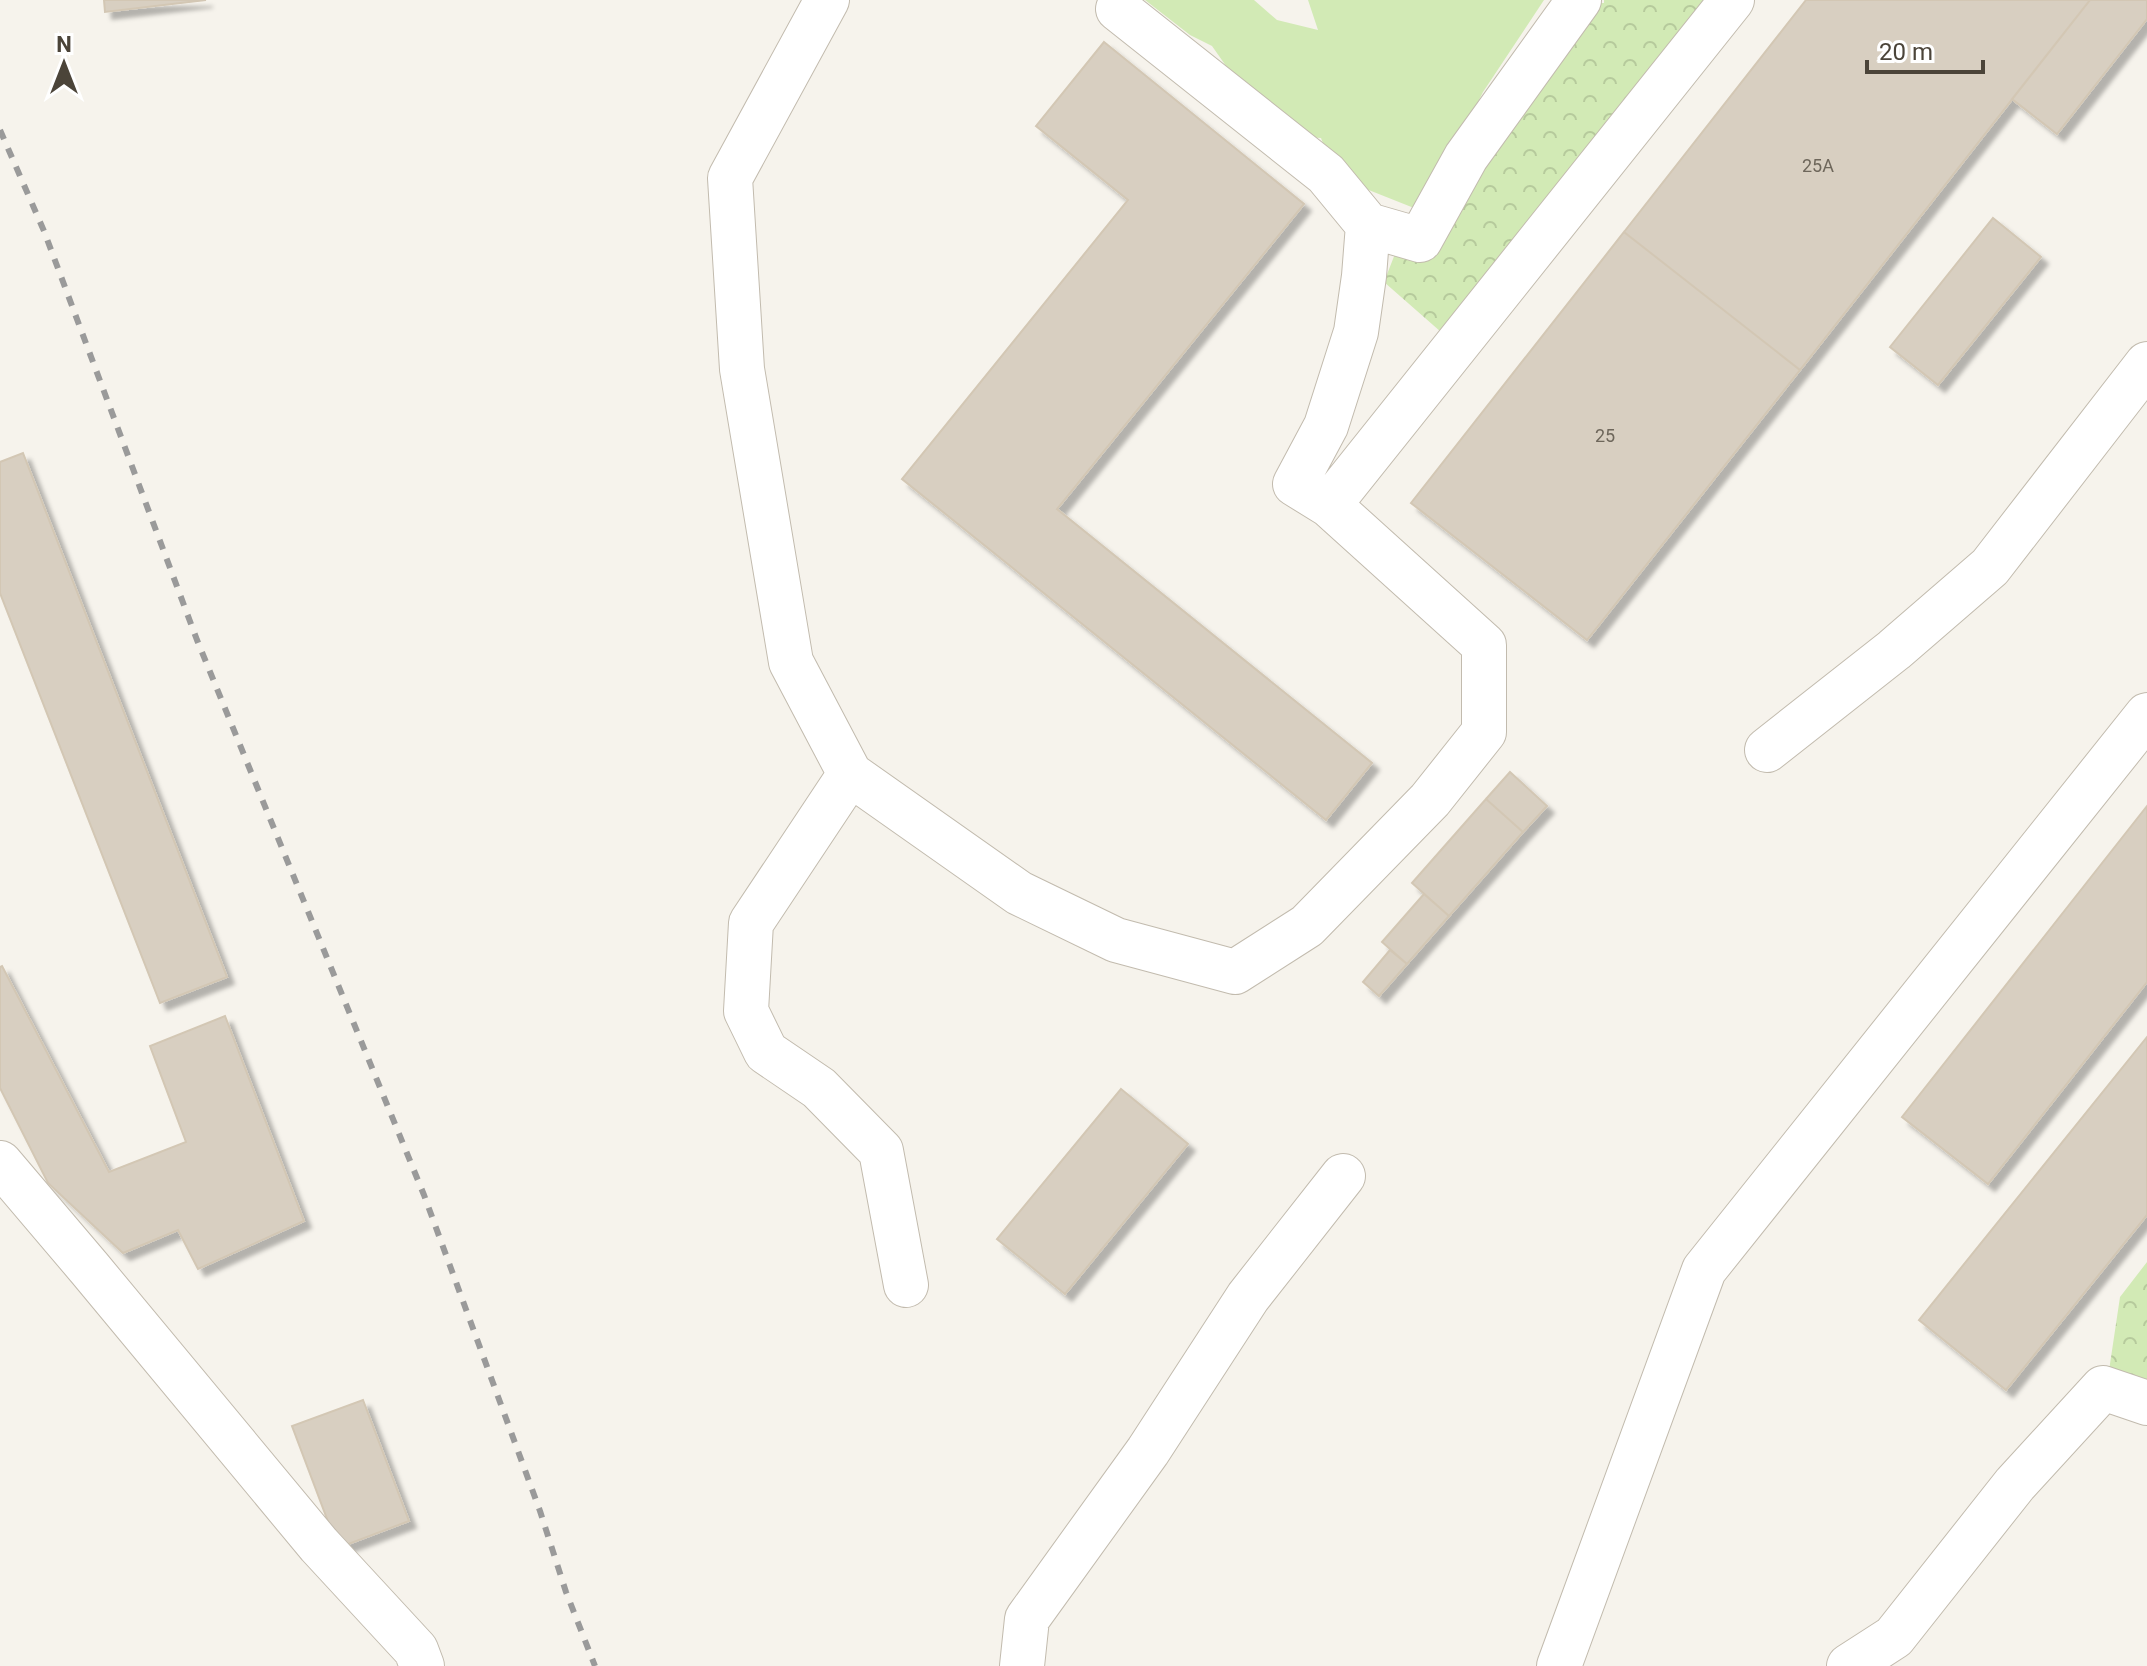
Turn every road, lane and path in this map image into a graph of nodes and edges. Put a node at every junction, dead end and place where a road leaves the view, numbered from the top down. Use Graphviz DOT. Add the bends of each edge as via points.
graph roads {
  1 [pos="827,0"];
  2 [pos="1579,0"];
  3 [pos="1732,0"];
  4 [pos="1118,9"];
  5 [pos="1368,225"];
  6 [pos="2147,364"];
  7 [pos="1329,505"];
  8 [pos="2147,715"];
  9 [pos="1767,750"];
  10 [pos="850,774"];
  11 [pos="0,1163"];
  12 [pos="1343,1176"];
  13 [pos="906,1285"];
  14 [pos="2147,1403"];
  15 [pos="422,1666"];
  16 [pos="1022,1666"];
  17 [pos="1559,1666"];
  18 [pos="1849,1666"];
  1 -- 10 [label="lane" via="730,178 742,369 791,662"];
  2 -- 5 [label="lane" via="1466,157 1420,240"];
  3 -- 7 [label="lane"];
  4 -- 5 [label="lane" via="1326,174"];
  5 -- 7 [label="lane" via="1356,332 1326,426 1295,484"];
  6 -- 9 [label="lane" via="1990,567"];
  7 -- 10 [label="lane" via="1484,645 1484,732 1430,800 1307,926 1235,972 1116,940 1019,893"];
  8 -- 17 [label="lane" via="1704,1270"];
  10 -- 13 [label="lane" via="751,923 746,1011 766,1052 819,1088 881,1151"];
  11 -- 15 [label="lane" via="319,1545 416,1650"];
  12 -- 16 [label="lane" via="1248,1297 1148,1451 1027,1619"];
  14 -- 18 [label="lane" via="2103,1388 2015,1484 1894,1637"];
}
